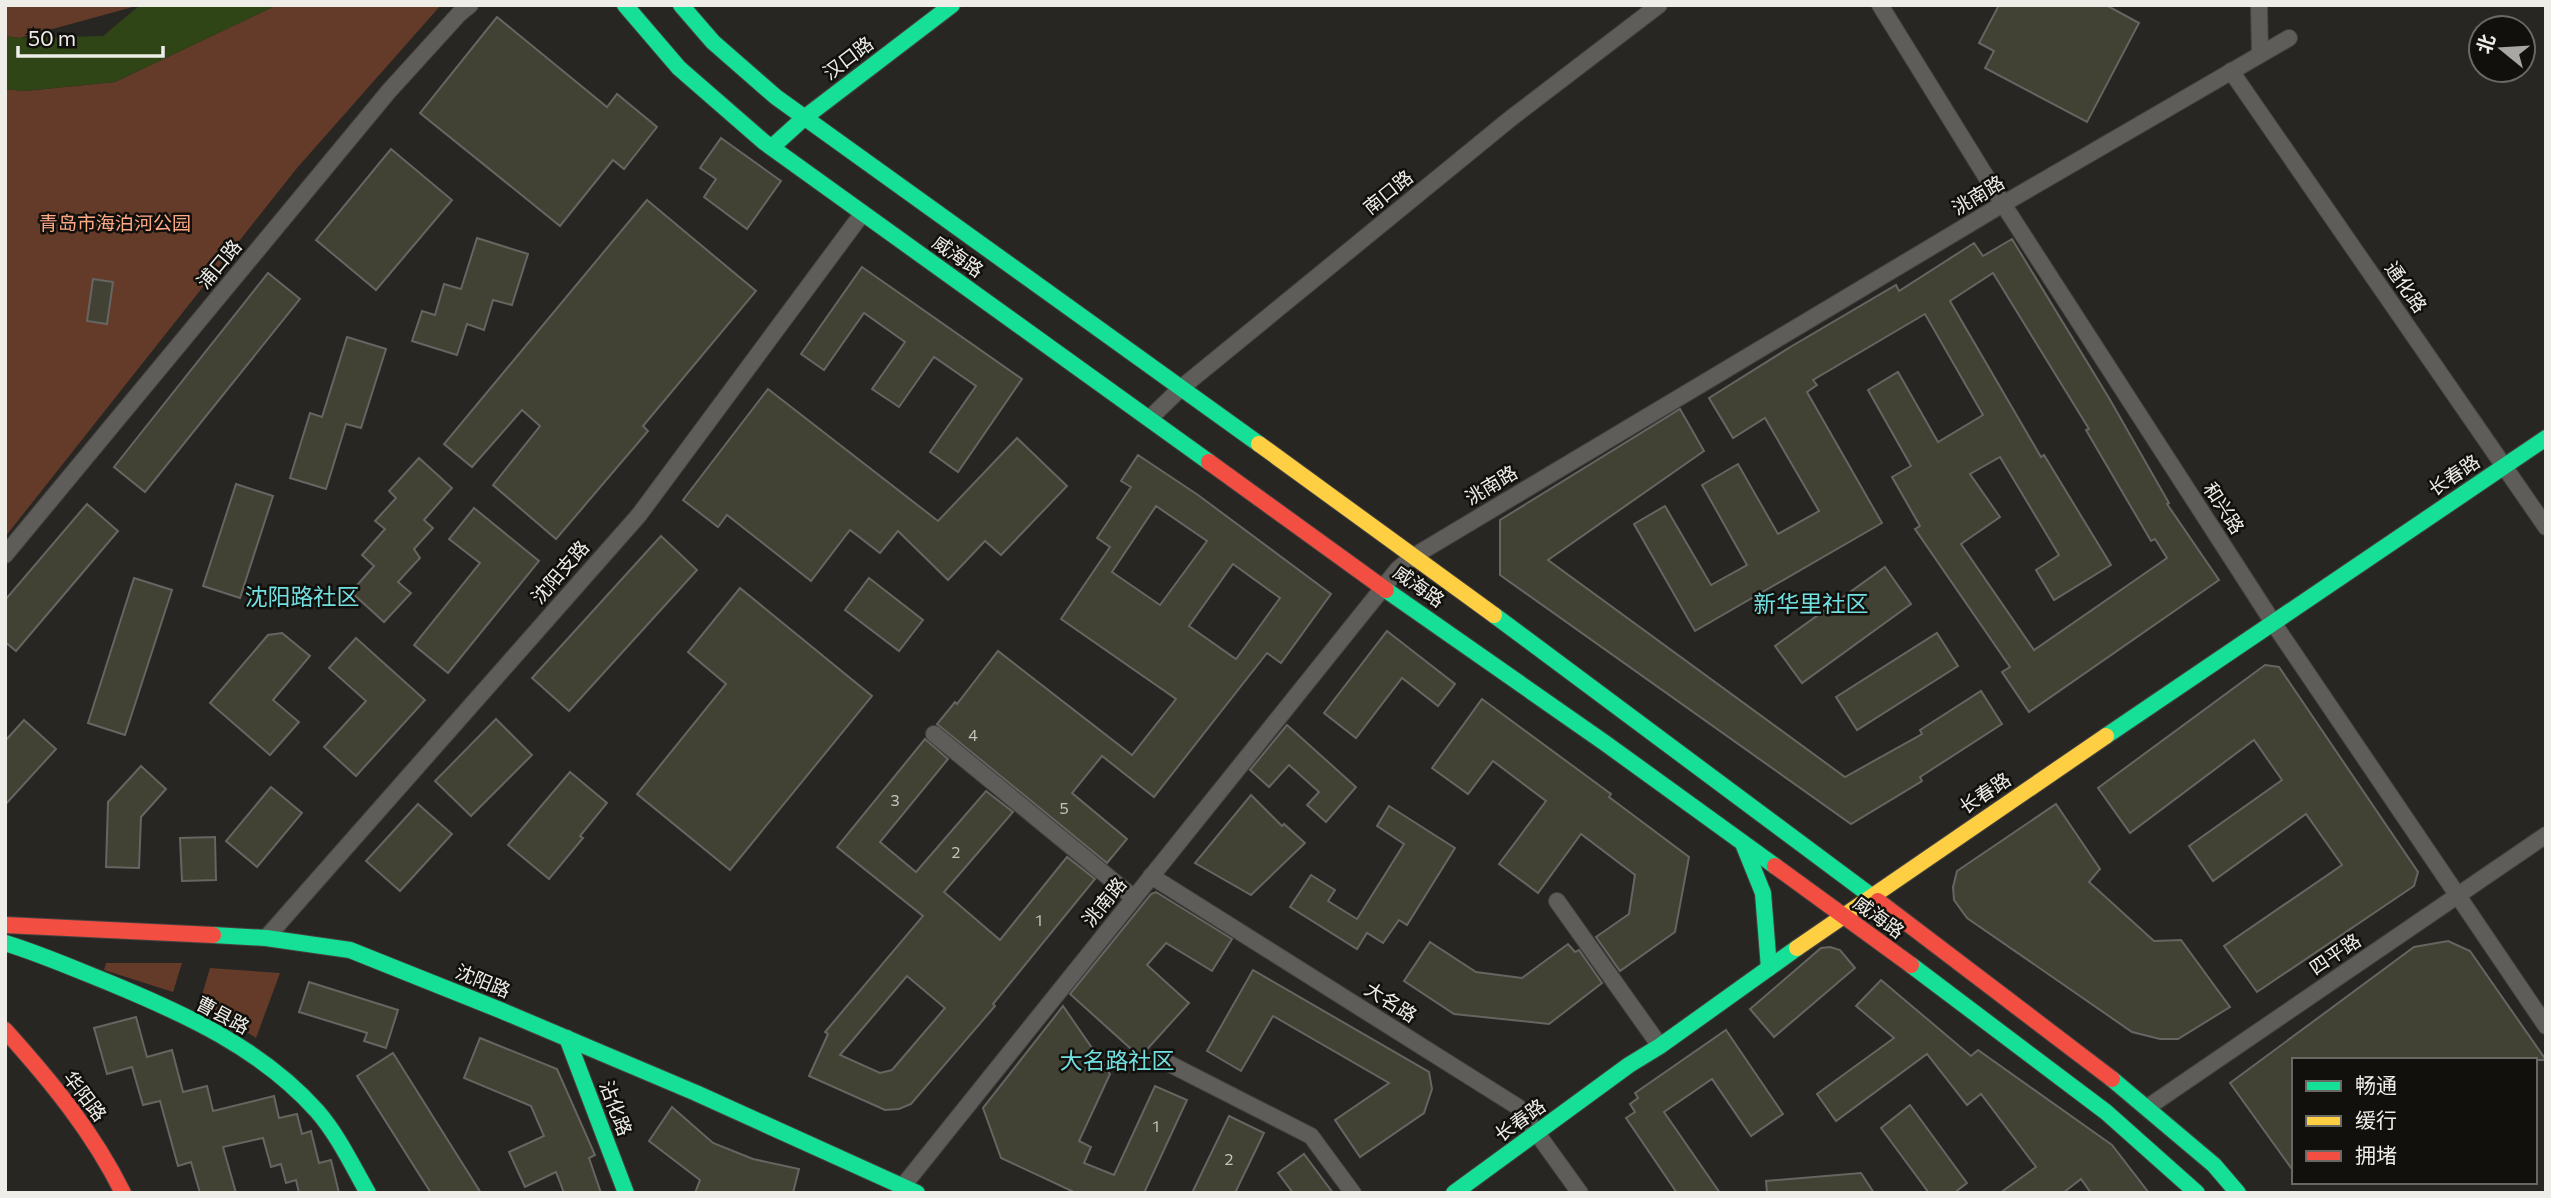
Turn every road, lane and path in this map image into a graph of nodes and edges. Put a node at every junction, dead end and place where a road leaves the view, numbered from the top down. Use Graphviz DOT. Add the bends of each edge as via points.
graph roads {
  1 [pos="470,5"];
  2 [pos="625,5"];
  3 [pos="681,5"];
  4 [pos="952,5"];
  5 [pos="1659,5"];
  6 [pos="1880,5"];
  7 [pos="2259,5"];
  8 [pos="2289,38"];
  9 [pos="2260,54"];
  10 [pos="2231,71"];
  11 [pos="804,118"];
  12 [pos="772,147"];
  13 [pos="2003,204"];
  14 [pos="862,214"];
  15 [pos="1181,388"];
  16 [pos="1150,418"];
  17 [pos="2546,438"];
  18 [pos="2505,466"];
  19 [pos="2546,527"];
  20 [pos="5,555"];
  21 [pos="1414,556"];
  22 [pos="1382,587"];
  23 [pos="2274,624"];
  24 [pos="934,734"];
  25 [pos="2546,835"];
  26 [pos="1744,846"];
  27 [pos="1151,876"];
  28 [pos="2458,895"];
  29 [pos="1870,896"];
  30 [pos="1134,898"];
  31 [pos="1557,901"];
  32 [pos="1842,916"];
  33 [pos="5,925"];
  34 [pos="265,937"];
  35 [pos="5,943"];
  36 [pos="1769,968"];
  37 [pos="2546,1026"];
  38 [pos="5,1030"];
  39 [pos="567,1038"];
  40 [pos="1660,1046"];
  41 [pos="1158,1058"];
  42 [pos="2148,1107"];
  43 [pos="1537,1134"];
  44 [pos="907,1191"];
  45 [pos="122,1193"];
  46 [pos="368,1193"];
  47 [pos="626,1193"];
  48 [pos="1353,1193"];
  49 [pos="1454,1193"];
  50 [pos="1580,1193"];
  51 [pos="2197,1193"];
  52 [pos="2238,1193"];
  1 -- 20 [label="street, 浦口路" via="389,91"];
  2 -- 12 [label="main road, 威海路" via="679,68"];
  3 -- 11 [label="main road, 威海路" via="713,42"];
  4 -- 11 [label="main road, 汉口路"];
  5 -- 15 [label="street, 南口路" via="1510,119"];
  6 -- 13 [label="street, 和兴路"];
  7 -- 9 [label="street"];
  8 -- 9 [label="street, 洮南路"];
  9 -- 10 [label="street, 洮南路"];
  10 -- 13 [label="street, 洮南路"];
  10 -- 18 [label="street, 通化路"];
  11 -- 12 [label="main road, 汉口路"];
  11 -- 15 [label="main road, 威海路"];
  12 -- 14 [label="main road, 威海路"];
  13 -- 21 [label="street, 洮南路"];
  13 -- 23 [label="street, 和兴路"];
  14 -- 16 [label="main road, 威海路"];
  14 -- 34 [label="street, 沈阳支路" via="639,515"];
  15 -- 16 [label="street, 南口路"];
  15 -- 21 [label="main road, 威海路"];
  16 -- 22 [label="main road, 威海路"];
  17 -- 18 [label="main road, 长春路"];
  18 -- 19 [label="street, 通化路"];
  18 -- 23 [label="main road, 长春路"];
  21 -- 22 [label="street, 洮南路"];
  21 -- 29 [label="main road, 威海路"];
  22 -- 26 [label="main road, 威海路"];
  22 -- 27 [label="street, 洮南路"];
  23 -- 28 [label="street, 和兴路"];
  23 -- 29 [label="main road, 长春路"];
  24 -- 30 [label="street"];
  25 -- 28 [label="street, 四平路"];
  26 -- 32 [label="main road, 威海路"];
  26 -- 36 [label="main road" via="1763,893"];
  27 -- 30 [label="street, 洮南路"];
  27 -- 43 [label="street, 大名路" via="1518,1107"];
  28 -- 37 [label="street, 和兴路"];
  28 -- 42 [label="street, 四平路"];
  29 -- 32 [label="main road, 长春路"];
  29 -- 42 [label="main road, 威海路"];
  30 -- 44 [label="street, 洮南路"];
  31 -- 40 [label="street"];
  32 -- 36 [label="main road, 长春路"];
  32 -- 51 [label="main road, 威海路" via="2106,1112"];
  33 -- 34 [label="main road, 沈阳路"];
  34 -- 39 [label="main road, 沈阳路" via="350,950"];
  35 -- 46 [label="main road, 曹县路" via="134,993 231,1041 278,1073 317,1111"];
  36 -- 40 [label="main road, 长春路"];
  38 -- 45 [label="main road, 华阳路" via="89,1135"];
  39 -- 44 [label="main road, 沈阳路"];
  39 -- 47 [label="main road, 沾化路"];
  40 -- 43 [label="main road, 长春路"];
  41 -- 48 [label="street" via="1311,1136"];
  42 -- 52 [label="main road, 威海路"];
  43 -- 49 [label="main road, 长春路"];
  43 -- 50 [label="street, 大名路"];
}
